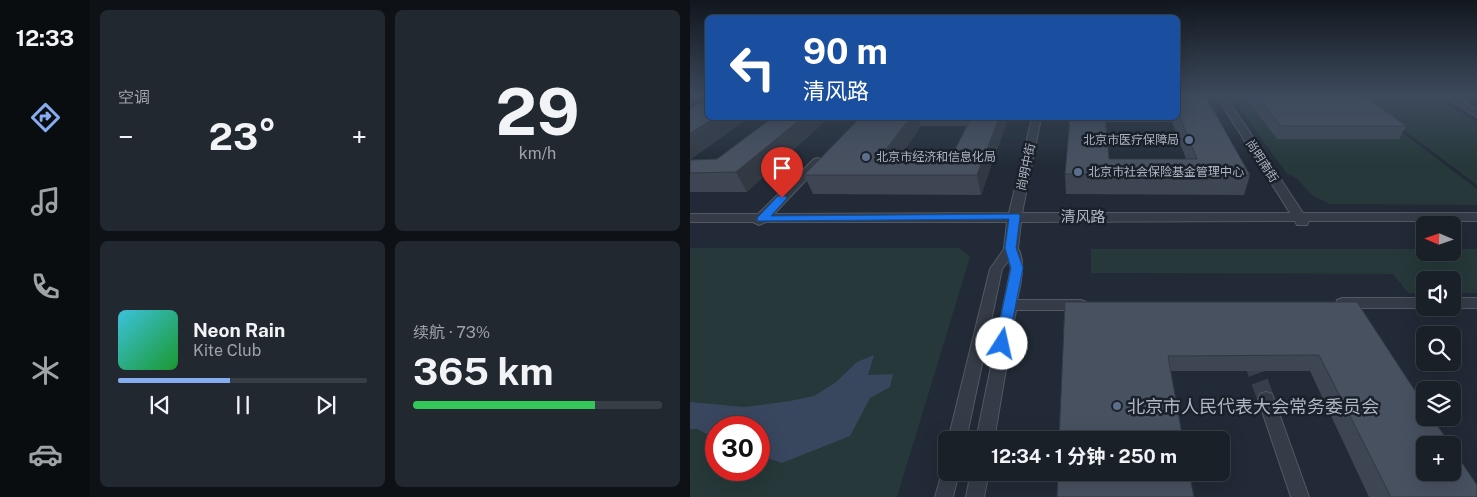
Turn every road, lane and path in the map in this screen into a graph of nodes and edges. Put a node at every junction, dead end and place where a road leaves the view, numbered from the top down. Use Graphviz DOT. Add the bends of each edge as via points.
graph roads {
  1 [pos="1235,118"];
  2 [pos="1036,120"];
  3 [pos="828,151"];
  4 [pos="1477,217"];
  5 [pos="690,218"];
  6 [pos="1014,221"];
  7 [pos="1302,221"];
  8 [pos="758,223"];
  9 [pos="1416,226"];
  10 [pos="1461,226"];
  11 [pos="1477,226"];
  12 [pos="690,228"];
  13 [pos="1010,248"];
  14 [pos="1327,303"];
  15 [pos="1416,303"];
  16 [pos="1461,303"];
  17 [pos="1477,303"];
  18 [pos="1096,304"];
  19 [pos="1009,305"];
  20 [pos="1266,399"];
  21 [pos="959,431"];
  22 [pos="987,431"];
  23 [pos="948,481"];
  24 [pos="978,481"];
  25 [pos="944,497"];
  26 [pos="975,497"];
  27 [pos="1300,497"];
  1 -- 7 [label="street, 尚明南街"];
  2 -- 6 [label="street, 尚明中街"];
  3 -- 8 [label="street"];
  4 -- 7 [label="street, 清风路"];
  5 -- 8 [label="street, 清风路"];
  6 -- 7 [label="street, 清风路"];
  6 -- 8 [label="street, 清风路"];
  6 -- 13 [label="street, 尚明中街"];
  7 -- 9 [label="street, 清风路"];
  8 -- 12 [label="street, 清风路"];
  10 -- 11 [label="street"];
  13 -- 19 [label="street" via="1017,268"];
  13 -- 21 [label="street" via="996,269"];
  14 -- 15 [label="street"];
  16 -- 17 [label="street"];
  18 -- 19 [label="street"];
  19 -- 22 [label="street"];
  20 -- 27 [label="street"];
  23 -- 25 [label="street"];
  24 -- 26 [label="street"];
}
